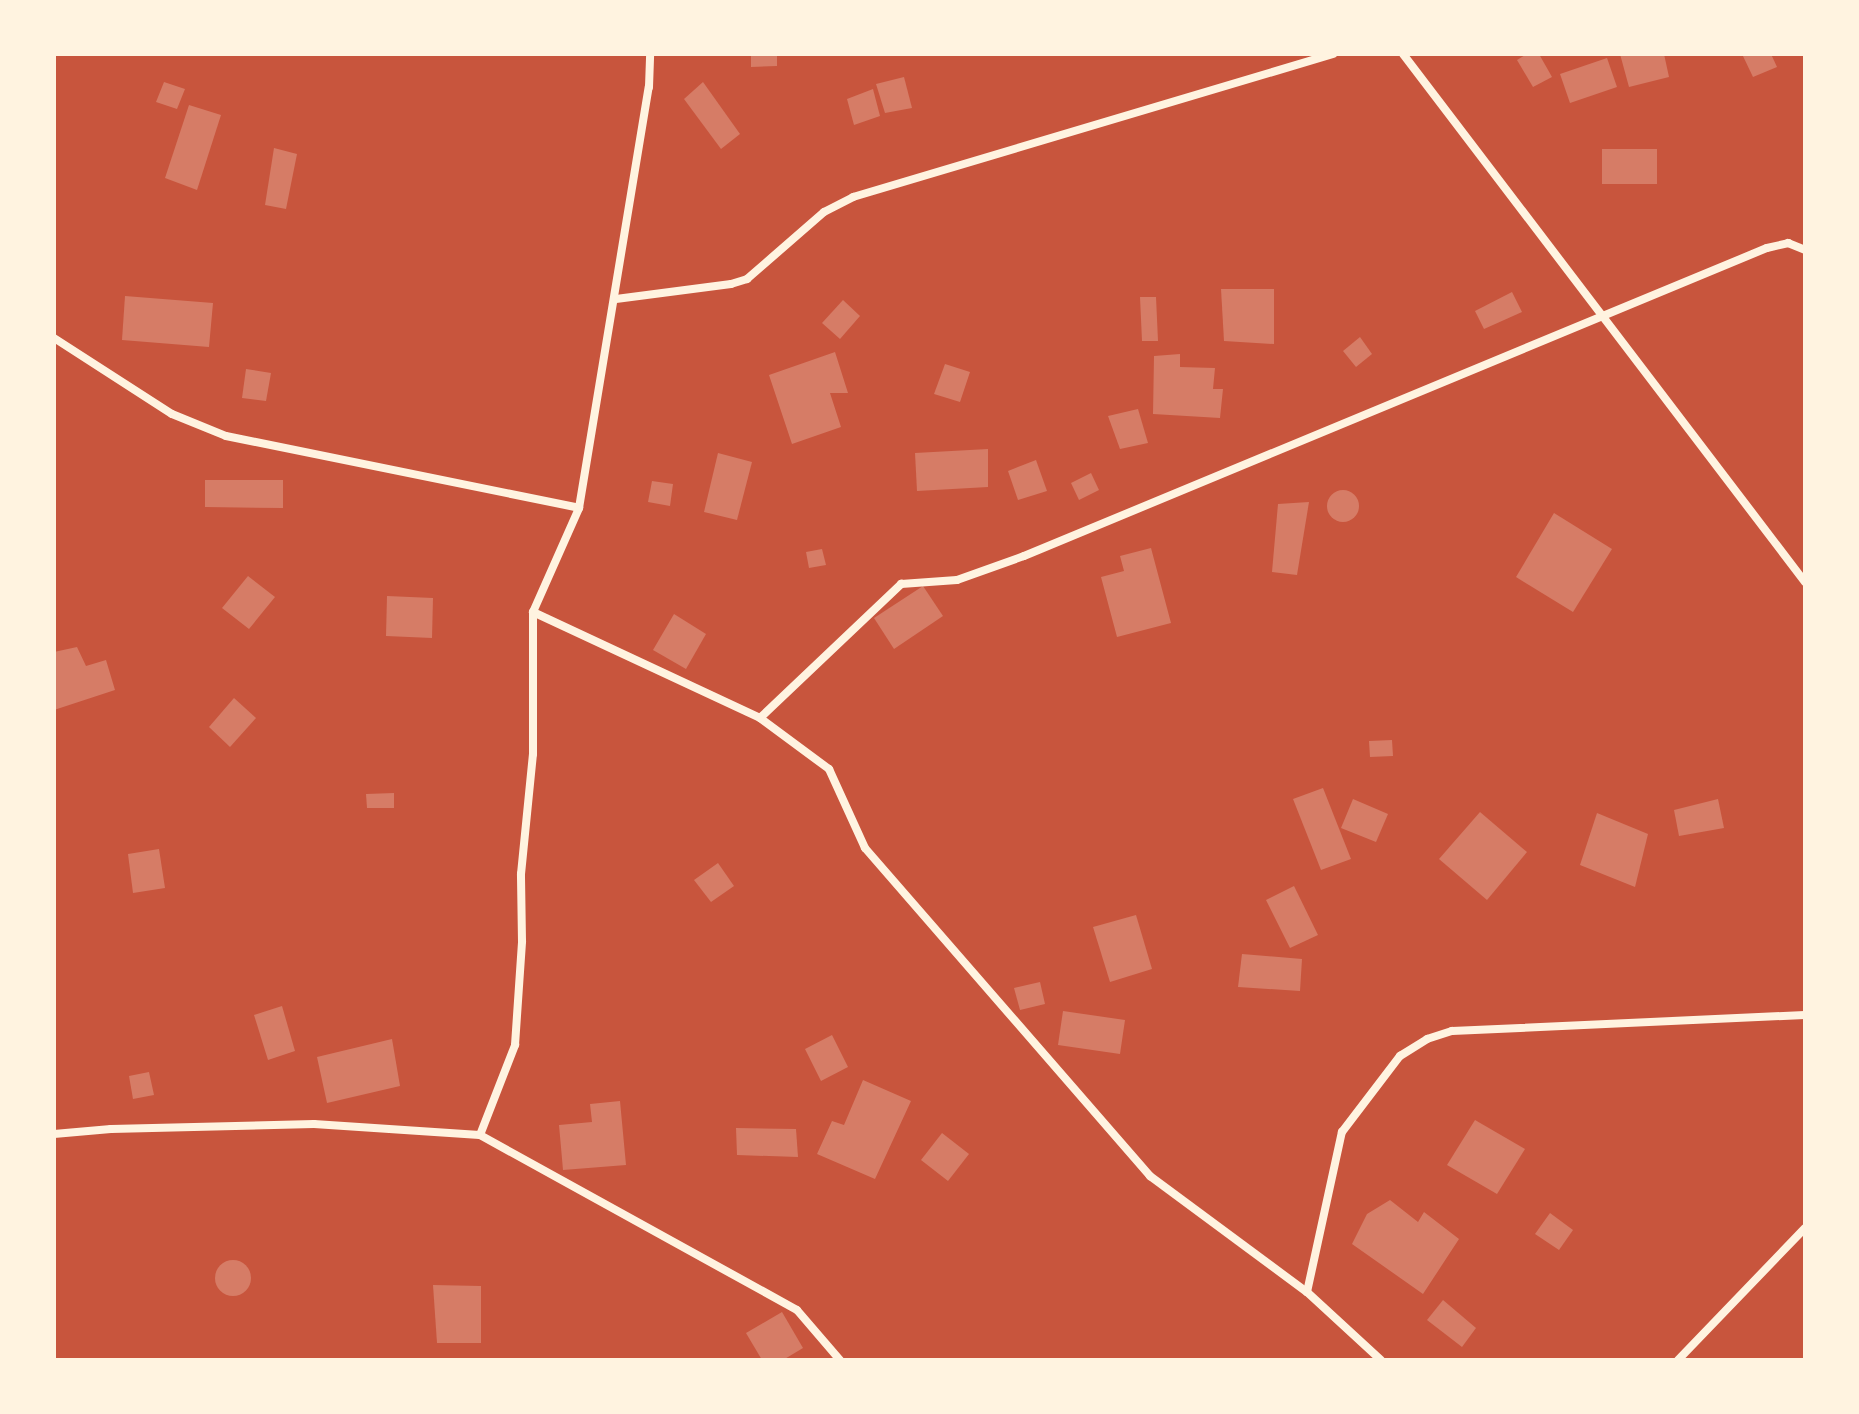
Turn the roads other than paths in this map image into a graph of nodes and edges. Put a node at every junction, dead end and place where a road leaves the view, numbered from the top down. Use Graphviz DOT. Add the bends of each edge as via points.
graph roads {
  1 [pos="650,54"];
  2 [pos="1333,54"];
  3 [pos="1403,54"];
  4 [pos="1805,250"];
  5 [pos="616,299"];
  6 [pos="1600,316"];
  7 [pos="54,338"];
  8 [pos="579,508"];
  9 [pos="1805,582"];
  10 [pos="533,612"];
  11 [pos="760,718"];
  12 [pos="1805,1015"];
  13 [pos="54,1134"];
  14 [pos="480,1135"];
  15 [pos="1805,1228"];
  16 [pos="1307,1292"];
  17 [pos="840,1360"];
  18 [pos="1381,1360"];
  19 [pos="1678,1360"];
  1 -- 5 [label="street"];
  2 -- 5 [label="street" via="853,197 824,212 766,266 739,282"];
  3 -- 6 [label="street"];
  4 -- 6 [label="street" via="1788,243 1767,248"];
  5 -- 8 [label="street"];
  6 -- 9 [label="street"];
  6 -- 11 [label="street" via="1024,556 957,580 901,584"];
  7 -- 8 [label="street" via="172,414 226,436"];
  8 -- 10 [label="street"];
  10 -- 11 [label="street"];
  10 -- 14 [label="street" via="533,754 521,874 515,1045"];
  11 -- 16 [label="street" via="829,769 865,848 1150,1176"];
  12 -- 16 [label="street" via="1452,1031 1427,1039 1400,1056 1342,1132"];
  13 -- 14 [label="street" via="314,1124"];
  14 -- 17 [label="street" via="797,1310"];
  15 -- 19 [label="street"];
  16 -- 18 [label="street"];
}
